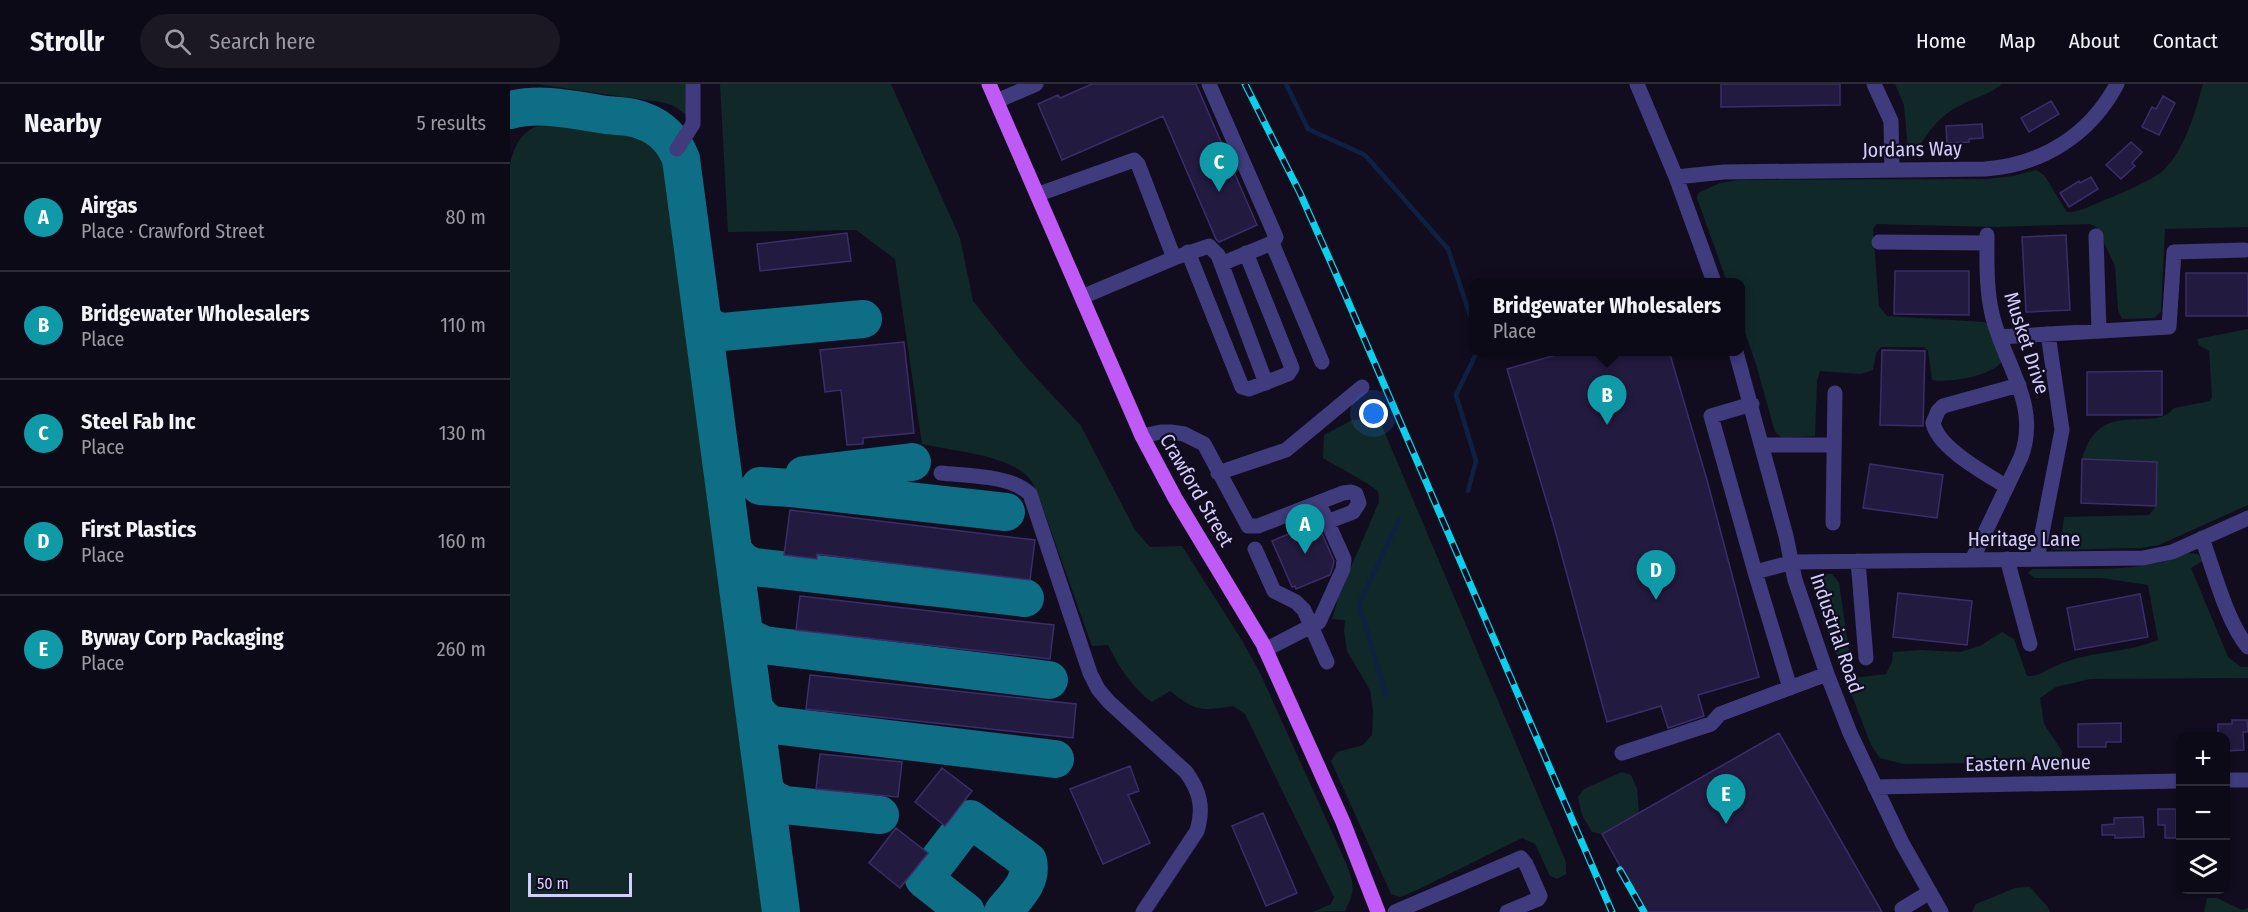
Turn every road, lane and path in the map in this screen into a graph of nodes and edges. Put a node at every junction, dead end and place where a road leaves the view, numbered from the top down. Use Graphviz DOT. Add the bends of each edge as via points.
graph roads {
  1 [pos="693,84"];
  2 [pos="989,84"];
  3 [pos="1036,84"];
  4 [pos="1209,84"];
  5 [pos="1637,84"];
  6 [pos="1874,84"];
  7 [pos="2117,84"];
  8 [pos="997,101"];
  9 [pos="677,149"];
  10 [pos="1892,170"];
  11 [pos="1676,177"];
  12 [pos="1038,194"];
  13 [pos="2096,237"];
  14 [pos="1880,242"];
  15 [pos="1272,243"];
  16 [pos="2245,250"];
  17 [pos="1246,253"];
  18 [pos="1181,255"];
  19 [pos="1221,264"];
  20 [pos="1713,278"];
  21 [pos="1082,297"];
  22 [pos="2099,331"];
  23 [pos="2048,334"];
  24 [pos="1999,337"];
  25 [pos="1738,356"];
  26 [pos="1322,362"];
  27 [pos="1266,383"];
  28 [pos="2019,385"];
  29 [pos="1362,387"];
  30 [pos="1835,393"];
  31 [pos="1752,404"];
  32 [pos="1142,436"];
  33 [pos="1834,445"];
  34 [pos="1762,446"];
  35 [pos="941,473"];
  36 [pos="1218,473"];
  37 [pos="2007,487"];
  38 [pos="1319,503"];
  39 [pos="2248,518"];
  40 [pos="1327,522"];
  41 [pos="1833,523"];
  42 [pos="2202,538"];
  43 [pos="1254,549"];
  44 [pos="2007,559"];
  45 [pos="2037,559"];
  46 [pos="1972,560"];
  47 [pos="1858,561"];
  48 [pos="1793,562"];
  49 [pos="1755,572"];
  50 [pos="1312,627"];
  51 [pos="2030,644"];
  52 [pos="2248,647"];
  53 [pos="1265,650"];
  54 [pos="1866,658"];
  55 [pos="1327,662"];
  56 [pos="1827,675"];
  57 [pos="1790,688"];
  58 [pos="1622,753"];
  59 [pos="2230,780"];
  60 [pos="2248,780"];
  61 [pos="2176,781"];
  62 [pos="1875,787"];
  63 [pos="1930,892"];
  64 [pos="1415,908"];
  65 [pos="1143,912"];
  66 [pos="1378,912"];
  67 [pos="1395,912"];
  68 [pos="1507,912"];
  69 [pos="1904,912"];
  70 [pos="1941,912"];
  1 -- 9 [label="street" via="693,124"];
  2 -- 8 [label="main road, Crawford Street"];
  3 -- 8 [label="street"];
  4 -- 15 [label="street" via="1275,231"];
  5 -- 11 [label="street"];
  6 -- 10 [label="street" via="1891,121"];
  7 -- 10 [label="street, Jordans Way" via="2079,134 2038,157 1996,168"];
  8 -- 12 [label="main road, Crawford Street"];
  10 -- 11 [label="street, Jordans Way" via="1724,172"];
  11 -- 20 [label="street"];
  12 -- 18 [label="street" via="1134,160"];
  12 -- 21 [label="main road, Crawford Street"];
  13 -- 22 [label="street"];
  14 -- 24 [label="street, Musket Drive" via="1987,239 1989,295"];
  15 -- 17 [label="street"];
  15 -- 26 [label="street"];
  16 -- 22 [label="street" via="2174,252 2169,327"];
  17 -- 19 [label="street"];
  17 -- 27 [label="street" via="1292,368 1288,374"];
  18 -- 19 [label="street" via="1209,246"];
  18 -- 21 [label="street"];
  18 -- 27 [label="street" via="1242,387 1249,389"];
  19 -- 27 [label="street"];
  21 -- 32 [label="main road, Crawford Street"];
  22 -- 23 [label="street"];
  23 -- 24 [label="street"];
  23 -- 45 [label="street" via="2062,430"];
  24 -- 28 [label="street, Musket Drive"];
  25 -- 31 [label="street, Industrial Road"];
  28 -- 37 [label="street, Musket Drive" via="2026,411 2025,444"];
  28 -- 37 [label="street" via="1943,406 1933,423 1940,439"];
  29 -- 36 [label="street" via="1286,450"];
  30 -- 33 [label="street"];
  31 -- 34 [label="street, Industrial Road"];
  31 -- 49 [label="street" via="1711,416"];
  32 -- 36 [label="street" via="1171,432 1194,438 1204,444"];
  32 -- 53 [label="main road, Crawford Street"];
  33 -- 34 [label="street"];
  33 -- 41 [label="street"];
  34 -- 48 [label="street, Industrial Road"];
  35 -- 65 [label="street" via="1007,481 1022,486 1030,494 1098,689 1196,785 1200,797 1197,831"];
  36 -- 38 [label="street" via="1248,526 1258,526"];
  37 -- 46 [label="street, Musket Drive"];
  38 -- 40 [label="street"];
  38 -- 40 [label="street" via="1343,493 1351,492 1359,498 1353,512"];
  39 -- 42 [label="street, Heritage Lane"];
  40 -- 50 [label="street" via="1344,559 1343,569 1321,618"];
  42 -- 45 [label="street, Heritage Lane" via="2154,557"];
  42 -- 52 [label="street" via="2227,606"];
  43 -- 50 [label="street" via="1270,587 1300,605"];
  44 -- 45 [label="street, Heritage Lane"];
  44 -- 46 [label="street, Heritage Lane"];
  44 -- 51 [label="street"];
  46 -- 47 [label="street, Heritage Lane"];
  47 -- 48 [label="street, Heritage Lane"];
  47 -- 54 [label="street"];
  48 -- 49 [label="street, Heritage Lane"];
  48 -- 56 [label="street, Industrial Road" via="1795,580"];
  49 -- 57 [label="street"];
  50 -- 53 [label="street"];
  50 -- 55 [label="street"];
  53 -- 66 [label="main road, Crawford Street" via="1343,822"];
  56 -- 57 [label="street"];
  56 -- 62 [label="street, Industrial Road"];
  57 -- 58 [label="street" via="1720,714 1711,723"];
  59 -- 60 [label="street"];
  61 -- 62 [label="street, Eastern Avenue"];
  62 -- 63 [label="street, Industrial Road"];
  63 -- 69 [label="street" via="1902,909"];
  63 -- 70 [label="street, Industrial Road"];
  64 -- 67 [label="street"];
  64 -- 68 [label="street" via="1521,858 1540,896"];
}
